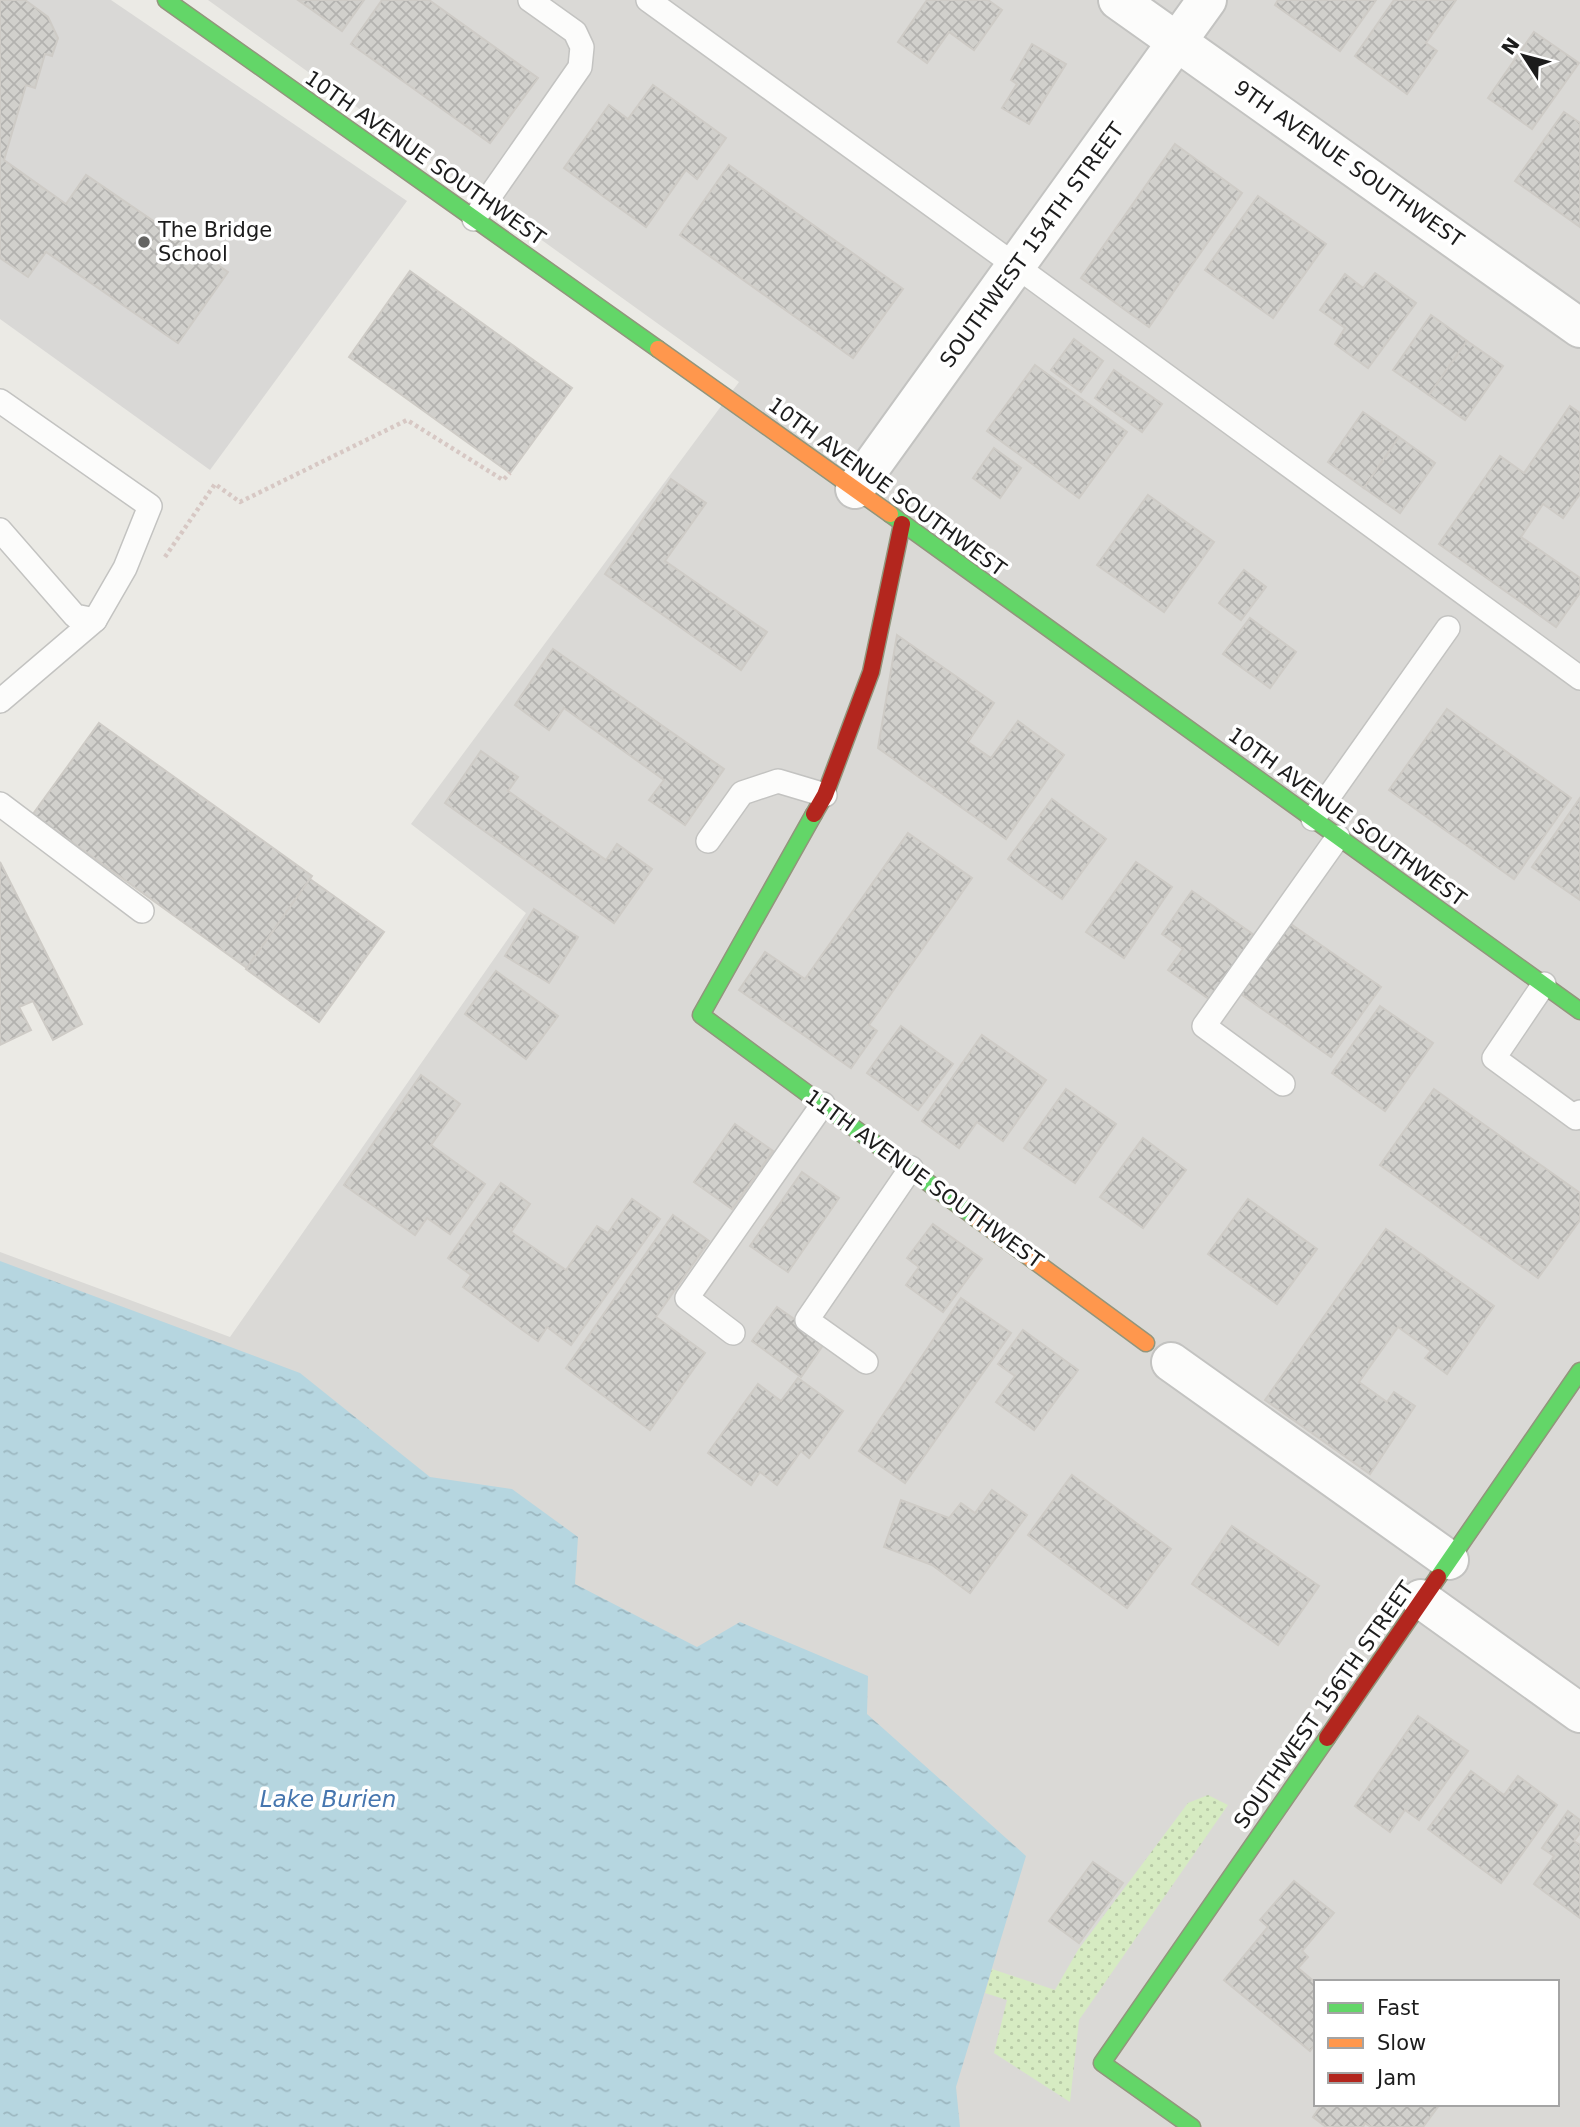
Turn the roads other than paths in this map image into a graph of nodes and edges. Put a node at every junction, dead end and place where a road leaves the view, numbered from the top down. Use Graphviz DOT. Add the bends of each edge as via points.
graph roads {
  1 [pos="166,0"];
  2 [pos="530,0"];
  3 [pos="648,0"];
  4 [pos="1118,0"];
  5 [pos="1208,0"];
  6 [pos="1178,43"];
  7 [pos="474,219"];
  8 [pos="1016,266"];
  9 [pos="1580,328"];
  10 [pos="3,409"];
  11 [pos="855,489"];
  12 [pos="902,524"];
  13 [pos="0,530"];
  14 [pos="95,620"];
  15 [pos="1448,628"];
  16 [pos="1580,678"];
  17 [pos="0,701"];
  18 [pos="825,794"];
  19 [pos="0,804"];
  20 [pos="1313,819"];
  21 [pos="1338,836"];
  22 [pos="708,841"];
  23 [pos="142,911"];
  24 [pos="1544,984"];
  25 [pos="1580,1011"];
  26 [pos="1283,1084"];
  27 [pos="823,1104"];
  28 [pos="1579,1117"];
  29 [pos="911,1168"];
  30 [pos="733,1333"];
  31 [pos="1158,1353"];
  32 [pos="866,1362"];
  33 [pos="1580,1371"];
  34 [pos="1450,1559"];
  35 [pos="1421,1599"];
  36 [pos="1580,1713"];
  37 [pos="1192,2127"];
  1 -- 7 [label="street, 10TH AVENUE SOUTHWEST"];
  2 -- 7 [label="lane" via="575,32 582,47 580,66"];
  3 -- 8 [label="lane"];
  4 -- 6 [label="street, 9TH AVENUE SOUTHWEST"];
  5 -- 6 [label="street, SOUTHWEST 154TH STREET"];
  6 -- 8 [label="street, SOUTHWEST 154TH STREET"];
  6 -- 9 [label="street, 9TH AVENUE SOUTHWEST"];
  7 -- 11 [label="street, 10TH AVENUE SOUTHWEST"];
  8 -- 11 [label="street, SOUTHWEST 154TH STREET"];
  8 -- 16 [label="lane"];
  10 -- 14 [label="lane" via="150,506 125,568"];
  11 -- 12 [label="street, 10TH AVENUE SOUTHWEST"];
  12 -- 18 [label="street" via="871,672"];
  12 -- 20 [label="street, 10TH AVENUE SOUTHWEST"];
  13 -- 14 [label="lane" via="75,616"];
  14 -- 17 [label="lane"];
  15 -- 20 [label="lane"];
  18 -- 22 [label="lane" via="778,781 742,793"];
  18 -- 27 [label="street, 11TH AVENUE SOUTHWEST" via="701,1015"];
  19 -- 23 [label="lane"];
  20 -- 21 [label="street, 10TH AVENUE SOUTHWEST"];
  21 -- 24 [label="street, 10TH AVENUE SOUTHWEST"];
  21 -- 26 [label="lane" via="1204,1026"];
  24 -- 25 [label="street, 10TH AVENUE SOUTHWEST"];
  24 -- 28 [label="lane" via="1494,1058"];
  27 -- 29 [label="street, 11TH AVENUE SOUTHWEST"];
  27 -- 30 [label="lane" via="687,1298"];
  29 -- 31 [label="street, 11TH AVENUE SOUTHWEST"];
  29 -- 32 [label="lane" via="807,1320"];
  31 -- 34 [label="street, 11TH AVENUE SOUTHWEST"];
  33 -- 34 [label="street, SOUTHWEST 156TH STREET"];
  34 -- 35 [label="street, SOUTHWEST 156TH STREET"];
  35 -- 36 [label="street"];
  35 -- 37 [label="street, SOUTHWEST 156TH STREET" via="1102,2063"];
}
